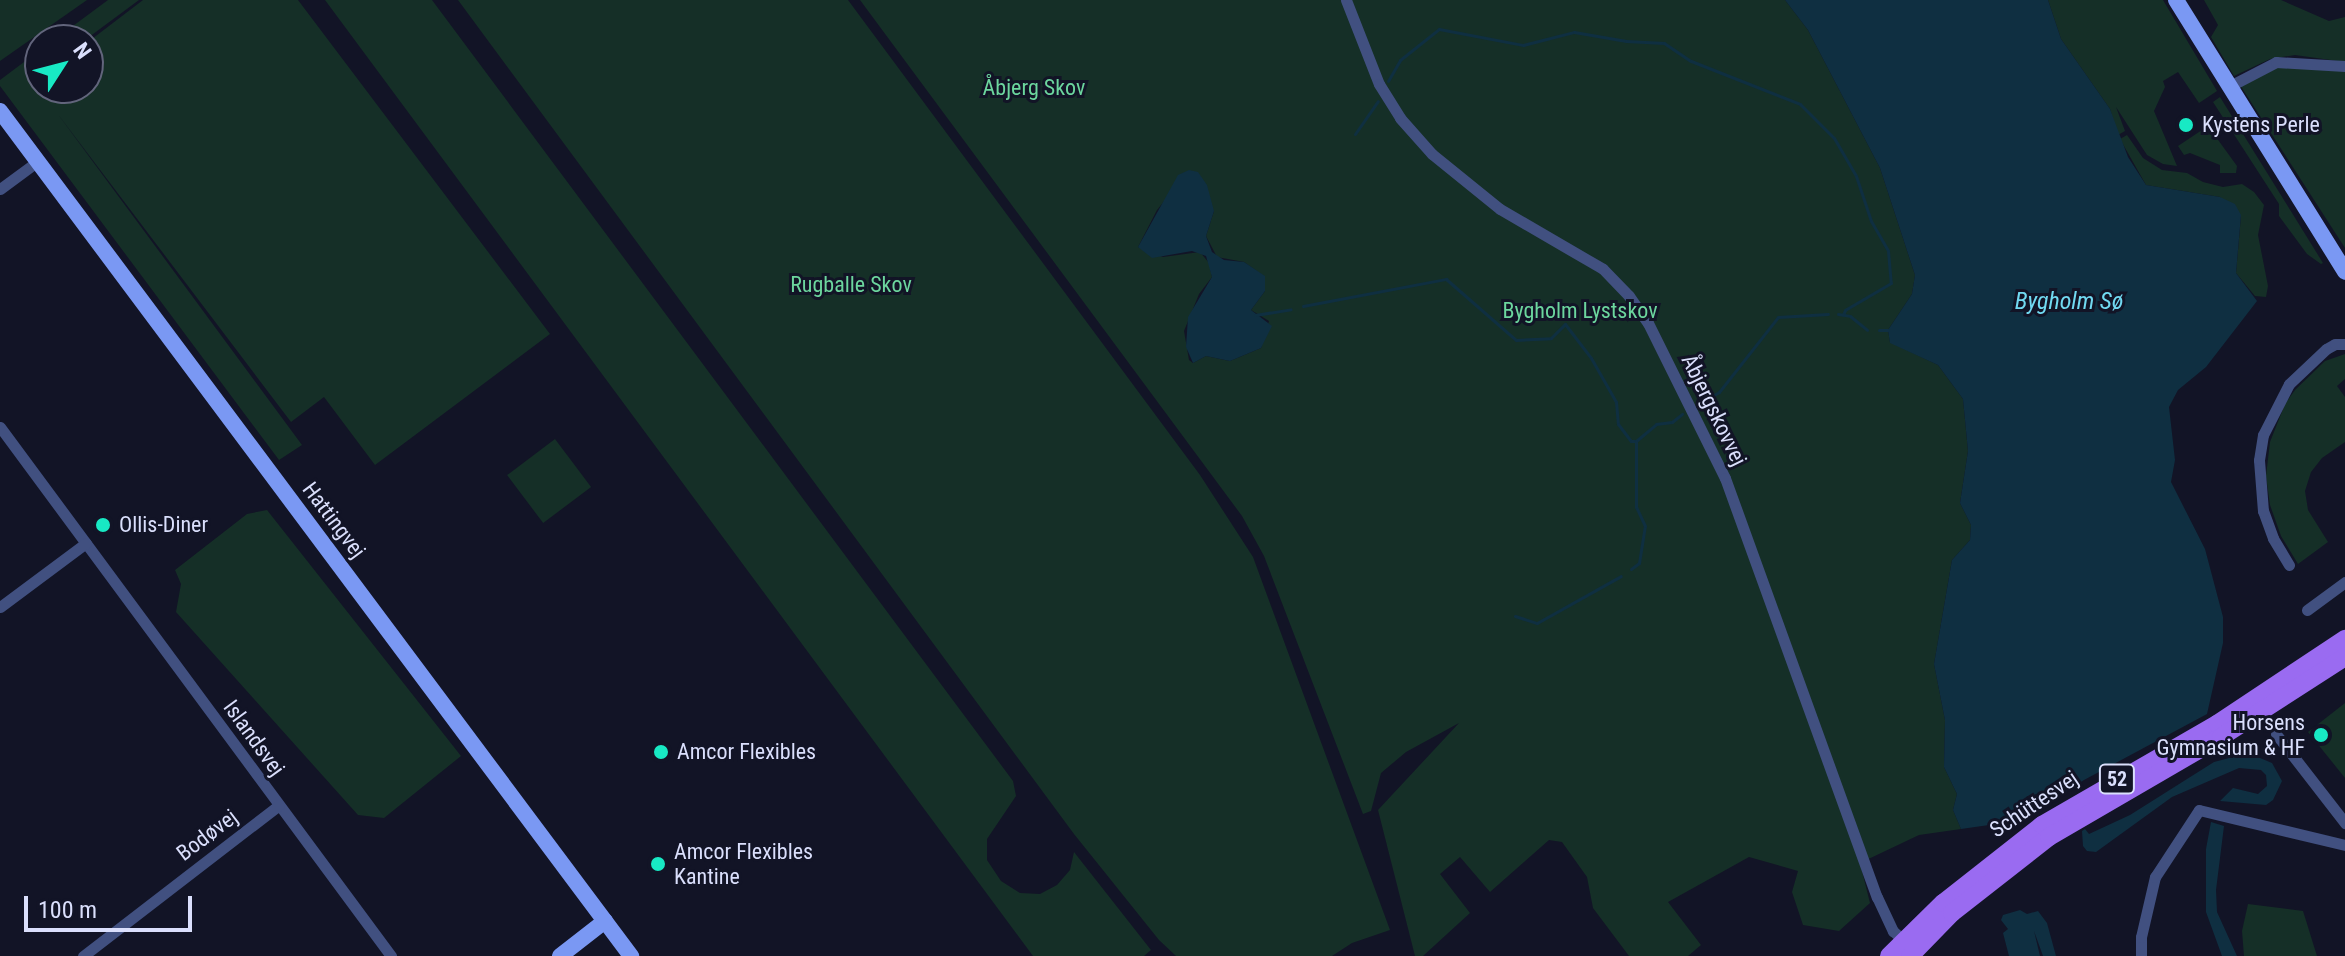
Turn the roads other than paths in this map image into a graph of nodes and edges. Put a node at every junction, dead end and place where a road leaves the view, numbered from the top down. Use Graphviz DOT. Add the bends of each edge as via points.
graph roads {
  1 [pos="1346,0"];
  2 [pos="2176,0"];
  3 [pos="2345,66"];
  4 [pos="2228,87"];
  5 [pos="0,111"];
  6 [pos="38,161"];
  7 [pos="0,189"];
  8 [pos="2345,272"];
  9 [pos="2345,344"];
  10 [pos="0,427"];
  11 [pos="86,543"];
  12 [pos="2289,565"];
  13 [pos="2345,582"];
  14 [pos="0,607"];
  15 [pos="2307,610"];
  16 [pos="2345,639"];
  17 [pos="2345,657"];
  18 [pos="2276,734"];
  19 [pos="279,805"];
  20 [pos="2345,823"];
  21 [pos="2345,845"];
  22 [pos="605,921"];
  23 [pos="1907,948"];
  24 [pos="83,956"];
  25 [pos="391,956"];
  26 [pos="560,956"];
  27 [pos="631,956"];
  28 [pos="1889,956"];
  29 [pos="2141,956"];
  1 -- 23 [label="street, Åbjergskovvej" via="1379,84 1432,154 1500,209 1603,269 1648,323 1725,478 1877,897"];
  2 -- 4 [label="street"];
  3 -- 4 [label="street" via="2276,62"];
  4 -- 8 [label="street"];
  5 -- 6 [label="street, Hattingvej"];
  6 -- 7 [label="street"];
  6 -- 22 [label="street, Hattingvej"];
  9 -- 12 [label="street" via="2326,349 2289,384 2263,435 2263,511"];
  10 -- 11 [label="street, Islandsvej"];
  11 -- 14 [label="street"];
  11 -- 19 [label="street, Islandsvej"];
  13 -- 15 [label="street"];
  16 -- 23 [label="main road, Schüttesvej / 52" via="2217,724 2042,825 1943,903"];
  17 -- 23 [label="main road, Schüttesvej / 52" via="2049,837"];
  18 -- 20 [label="street"];
  19 -- 24 [label="street, Bodøvej"];
  19 -- 25 [label="street, Islandsvej"];
  21 -- 29 [label="street" via="2204,808 2195,813 2155,877"];
  22 -- 26 [label="street"];
  22 -- 27 [label="street, Hattingvej"];
  23 -- 28 [label="main road, Schüttesvej / 52"];
}
